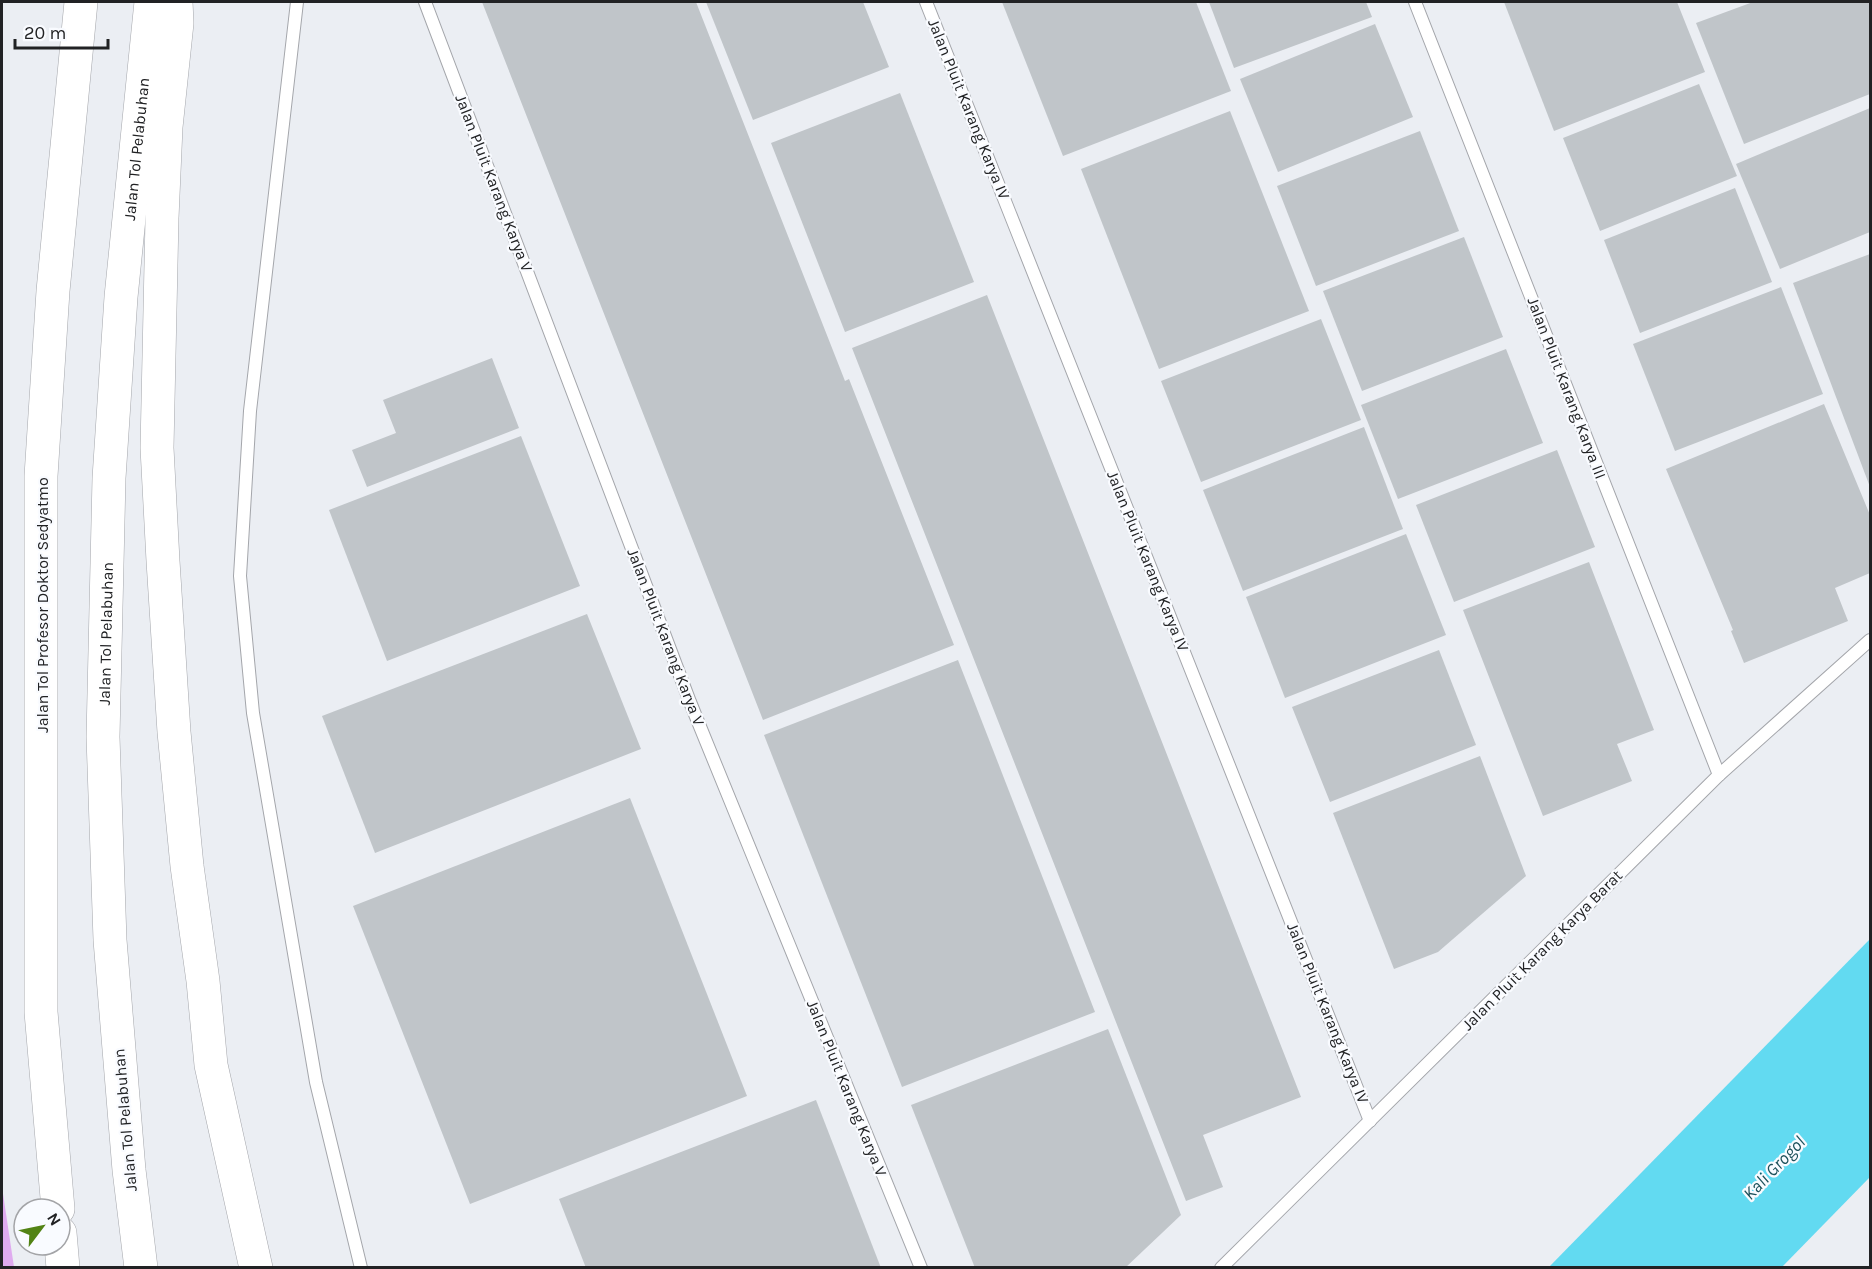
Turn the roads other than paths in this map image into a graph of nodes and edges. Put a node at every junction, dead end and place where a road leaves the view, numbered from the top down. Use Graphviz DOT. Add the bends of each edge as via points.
graph roads {
  1 [pos="81,2"];
  2 [pos="151,2"];
  3 [pos="176,2"];
  4 [pos="297,2"];
  5 [pos="425,2"];
  6 [pos="926,2"];
  7 [pos="1415,2"];
  8 [pos="1870,640"];
  9 [pos="1719,775"];
  10 [pos="1370,1120"];
  11 [pos="57,1197"];
  12 [pos="141,1268"];
  13 [pos="256,1268"];
  14 [pos="361,1268"];
  15 [pos="921,1268"];
  16 [pos="1221,1268"];
  1 -- 11 [label="highway, Jalan Tol Profesor Doktor Sedyatmo" via="53,291 41,476 40,1012"];
  2 -- 12 [label="highway, Jalan Tol Pelabuhan" via="121,297 110,478 103,736 116,1027"];
  3 -- 13 [label="highway" via="163,195 157,448 174,732 211,1065"];
  4 -- 14 [label="lane" via="250,411 240,576 253,713 316,1082"];
  5 -- 15 [label="lane, Jalan Pluit Karang Karya V" via="690,702"];
  6 -- 10 [label="lane, Jalan Pluit Karang Karya IV"];
  7 -- 9 [label="lane, Jalan Pluit Karang Karya III"];
  8 -- 9 [label="lane, Jalan Pluit Karang Karya Barat"];
  9 -- 10 [label="lane, Jalan Pluit Karang Karya Barat"];
  10 -- 16 [label="lane, Jalan Pluit Karang Karya Barat"];
}
